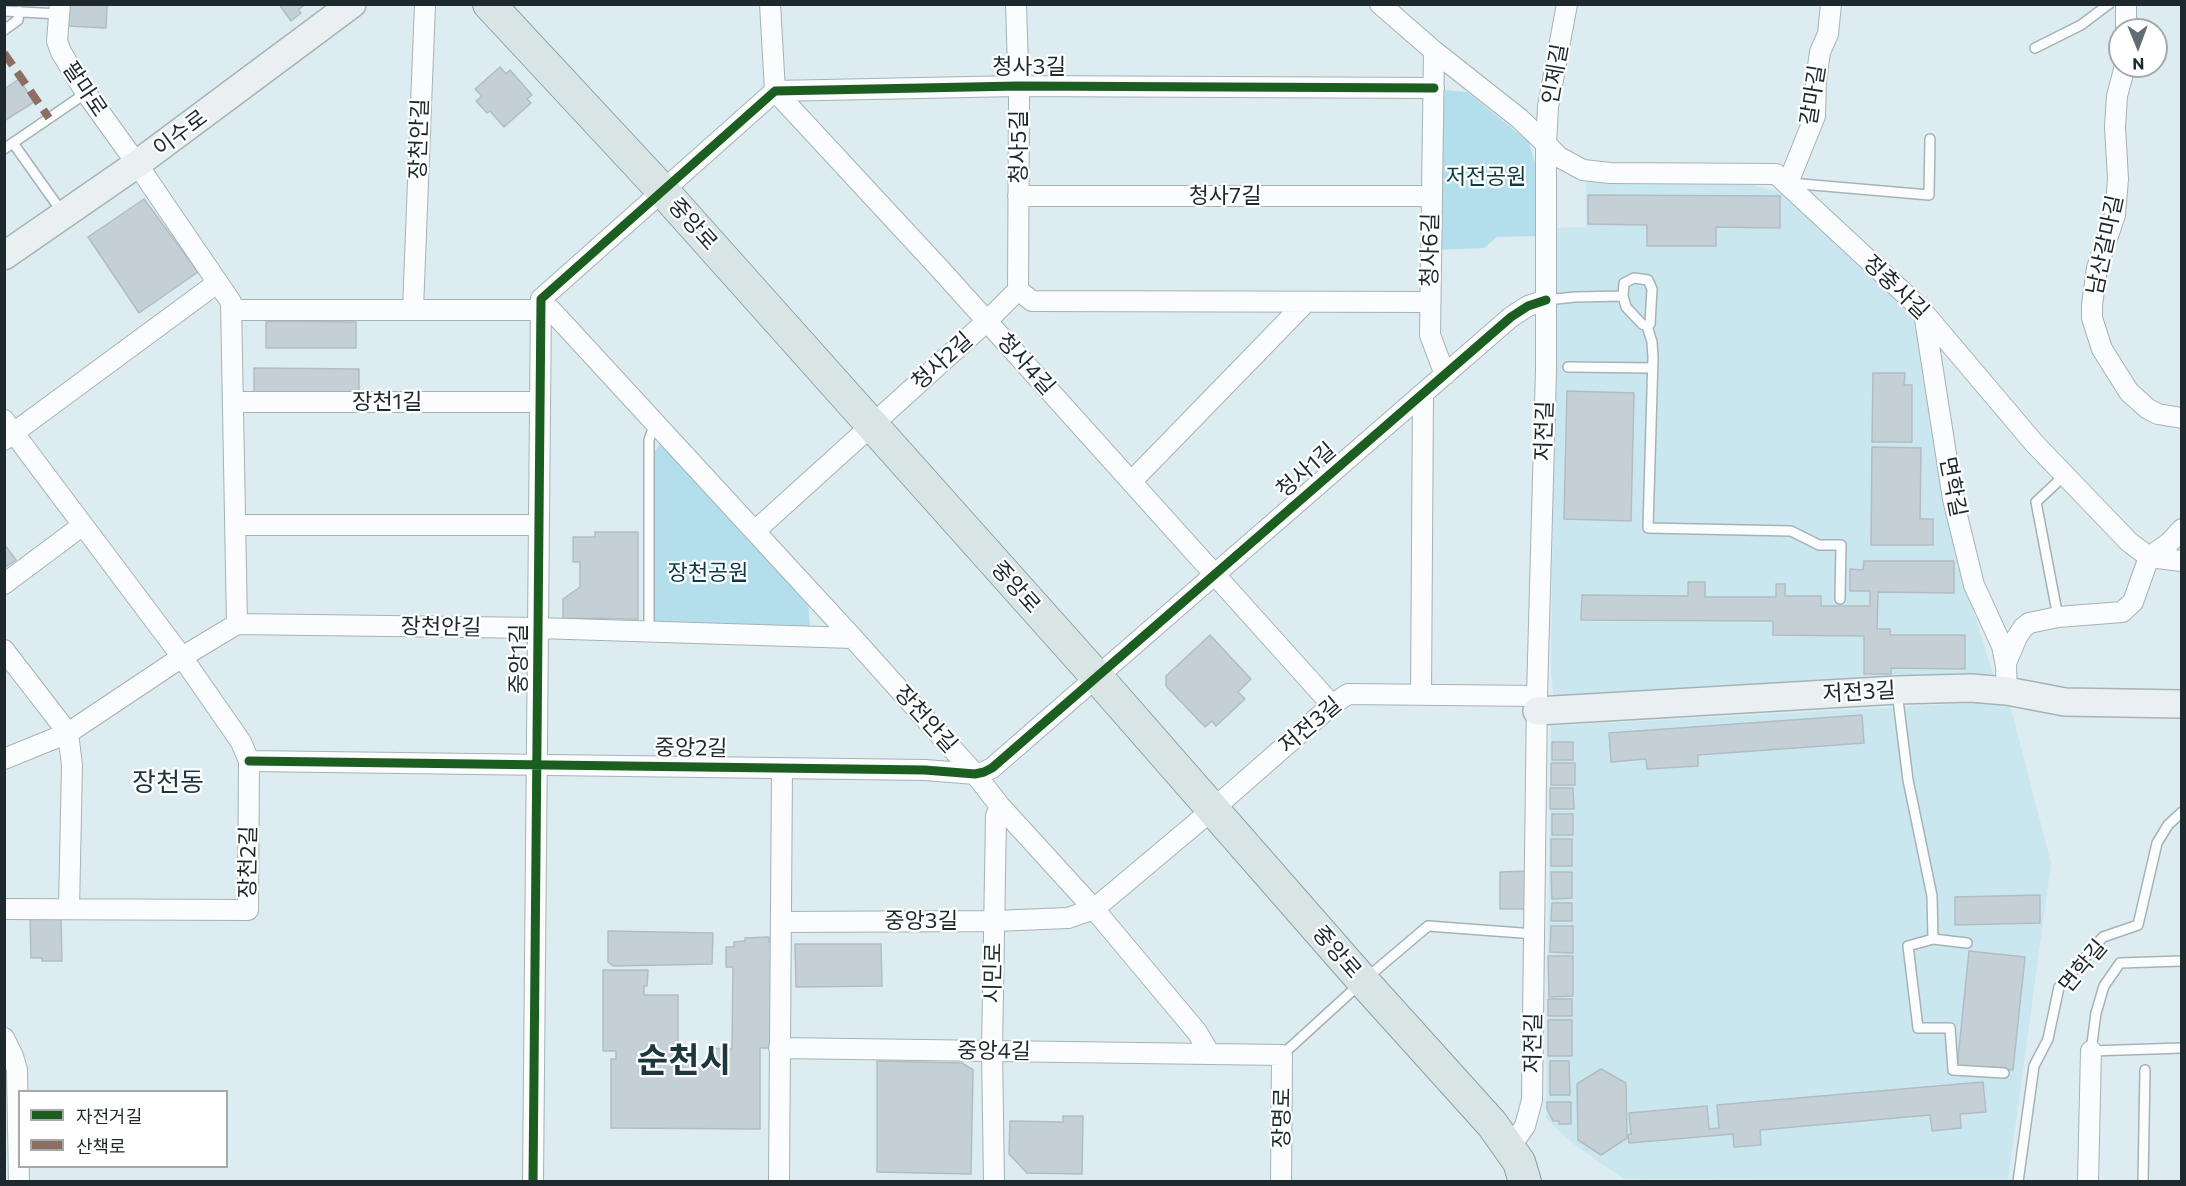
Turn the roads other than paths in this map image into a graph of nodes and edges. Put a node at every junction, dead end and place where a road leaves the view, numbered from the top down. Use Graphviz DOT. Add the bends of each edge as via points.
graph roads {
  1 [pos="425,4"];
  2 [pos="489,4"];
  3 [pos="517,4"];
  4 [pos="770,4"];
  5 [pos="1016,4"];
  6 [pos="1380,4"];
  7 [pos="1567,4"];
  8 [pos="1831,4"];
  9 [pos="2109,4"];
  10 [pos="346,7"];
  11 [pos="59,9"];
  12 [pos="4,11"];
  13 [pos="19,12"];
  14 [pos="4,30"];
  15 [pos="2036,48"];
  16 [pos="1434,51"];
  17 [pos="537,56"];
  18 [pos="2122,78"];
  19 [pos="1018,86"];
  20 [pos="1434,88"];
  21 [pos="775,91"];
  22 [pos="86,93"];
  23 [pos="1930,139"];
  24 [pos="1546,144"];
  25 [pos="9,146"];
  26 [pos="137,164"];
  27 [pos="1788,183"];
  28 [pos="663,191"];
  29 [pos="1018,196"];
  30 [pos="1431,196"];
  31 [pos="64,215"];
  32 [pos="4,256"];
  33 [pos="217,283"];
  34 [pos="1018,290"];
  35 [pos="1623,296"];
  36 [pos="1546,300"];
  37 [pos="1306,302"];
  38 [pos="1429,302"];
  39 [pos="413,309"];
  40 [pos="232,310"];
  41 [pos="541,310"];
  42 [pos="1924,313"];
  43 [pos="987,321"];
  44 [pos="1647,326"];
  45 [pos="1568,367"];
  46 [pos="1652,368"];
  47 [pos="1445,375"];
  48 [pos="1424,394"];
  49 [pos="234,402"];
  50 [pos="540,402"];
  51 [pos="2181,418"];
  52 [pos="655,423"];
  53 [pos="870,425"];
  54 [pos="8,431"];
  55 [pos="2066,474"];
  56 [pos="1132,481"];
  57 [pos="83,525"];
  58 [pos="235,525"];
  59 [pos="539,525"];
  60 [pos="2181,529"];
  61 [pos="755,531"];
  62 [pos="2149,557"];
  63 [pos="2181,561"];
  64 [pos="1215,575"];
  65 [pos="4,584"];
  66 [pos="1840,599"];
  67 [pos="2058,617"];
  68 [pos="237,624"];
  69 [pos="538,628"];
  70 [pos="649,632"];
  71 [pos="853,638"];
  72 [pos="4,650"];
  73 [pos="182,657"];
  74 [pos="2006,663"];
  75 [pos="1097,677"];
  76 [pos="1897,690"];
  77 [pos="2007,691"];
  78 [pos="1421,694"];
  79 [pos="1537,703"];
  80 [pos="2181,704"];
  81 [pos="1332,705"];
  82 [pos="68,733"];
  83 [pos="4,759"];
  84 [pos="249,761"];
  85 [pos="538,764"];
  86 [pos="783,769"];
  87 [pos="975,774"];
  88 [pos="1000,806"];
  89 [pos="1212,810"];
  90 [pos="2181,812"];
  91 [pos="4,909"];
  92 [pos="69,909"];
  93 [pos="1094,909"];
  94 [pos="994,921"];
  95 [pos="782,922"];
  96 [pos="1535,934"];
  97 [pos="1934,939"];
  98 [pos="1967,943"];
  99 [pos="2181,962"];
  100 [pos="1362,981"];
  101 [pos="5,1039"];
  102 [pos="779,1048"];
  103 [pos="2181,1048"];
  104 [pos="992,1050"];
  105 [pos="2091,1051"];
  106 [pos="1210,1054"];
  107 [pos="1282,1055"];
  108 [pos="2145,1070"];
  109 [pos="2004,1073"];
  110 [pos="18,1126"];
  111 [pos="1510,1147"];
  112 [pos="533,1182"];
  113 [pos="778,1182"];
  114 [pos="994,1182"];
  115 [pos="1281,1182"];
  116 [pos="1526,1182"];
  117 [pos="2018,1182"];
  118 [pos="2088,1182"];
  119 [pos="2143,1182"];
  1 -- 39 [label="street, 장천안길"];
  2 -- 17 [label="main road, 중앙로"];
  3 -- 17 [label="main road"];
  4 -- 21 [label="street"];
  5 -- 19 [label="street, 청사5길"];
  6 -- 16 [label="street"];
  7 -- 24 [label="street, 인제길" via="1548,107"];
  8 -- 27 [label="street, 갈마길" via="1828,34 1820,52 1815,116"];
  9 -- 15 [label="lane" via="2088,21"];
  10 -- 26 [label="street, 이수로"];
  11 -- 13 [label="lane"];
  11 -- 22 [label="street, 팔마로" via="58,45"];
  12 -- 13 [label="lane"];
  13 -- 14 [label="lane" via="18,20"];
  16 -- 20 [label="street, 청사6길"];
  16 -- 24 [label="street" via="1521,118"];
  17 -- 28 [label="main road, 중앙로"];
  18 -- 51 [label="street, 남산갈마길" via="2115,127 2118,196 2097,268 2092,318 2102,349 2129,392 2158,414"];
  19 -- 20 [label="street, 청사3길"];
  19 -- 21 [label="street, 청사3길"];
  19 -- 29 [label="street, 청사5길"];
  20 -- 30 [label="street, 청사6길"];
  21 -- 28 [label="street"];
  21 -- 43 [label="street, 청사4길"];
  22 -- 25 [label="lane"];
  22 -- 26 [label="street, 팔마로"];
  23 -- 27 [label="lane" via="1929,195"];
  24 -- 27 [label="street, 정충사길" via="1559,157 1584,170 1776,174"];
  24 -- 36 [label="street, 저전길"];
  25 -- 31 [label="lane"];
  26 -- 31 [label="street, 이수로"];
  26 -- 33 [label="street"];
  27 -- 42 [label="street, 정충사길"];
  28 -- 41 [label="street" via="541,299"];
  28 -- 53 [label="main road, 중앙로"];
  29 -- 30 [label="street, 청사7길"];
  29 -- 34 [label="street, 청사5길"];
  30 -- 38 [label="street, 청사6길"];
  31 -- 32 [label="street, 이수로"];
  33 -- 40 [label="street" via="231,302"];
  33 -- 54 [label="street"];
  34 -- 37 [label="street" via="1032,302"];
  34 -- 43 [label="street, 청사2길"];
  35 -- 36 [label="lane"];
  35 -- 44 [label="lane" via="1626,307"];
  35 -- 44 [label="lane" via="1623,283 1634,278 1647,280 1652,289"];
  36 -- 47 [label="street, 청사1길" via="1511,317"];
  36 -- 79 [label="street, 저전길"];
  37 -- 38 [label="street"];
  37 -- 56 [label="street"];
  38 -- 47 [label="street, 청사6길" via="1430,335"];
  39 -- 40 [label="street"];
  39 -- 41 [label="street"];
  40 -- 49 [label="street"];
  41 -- 50 [label="street, 중앙1길"];
  41 -- 52 [label="street, 장천안길" via="551,310"];
  42 -- 55 [label="street, 정충사길"];
  42 -- 74 [label="street, 면학길" via="1953,499 1974,585"];
  43 -- 53 [label="street, 청사2길"];
  43 -- 56 [label="street, 청사4길"];
  44 -- 46 [label="lane" via="1652,342"];
  45 -- 46 [label="lane"];
  46 -- 66 [label="lane" via="1648,528 1791,531 1819,545 1841,546"];
  47 -- 48 [label="street, 청사1길"];
  48 -- 64 [label="street, 청사1길"];
  48 -- 78 [label="street"];
  49 -- 50 [label="street, 장천1길"];
  49 -- 58 [label="street"];
  50 -- 59 [label="street, 중앙1길"];
  52 -- 61 [label="street, 장천안길"];
  52 -- 70 [label="lane" via="649,440"];
  53 -- 61 [label="street, 청사2길"];
  53 -- 75 [label="main road, 중앙로"];
  54 -- 57 [label="street, 장천2길"];
  55 -- 62 [label="street, 정충사길" via="2129,542"];
  55 -- 67 [label="lane" via="2036,502"];
  56 -- 64 [label="street, 청사4길"];
  57 -- 65 [label="street"];
  57 -- 73 [label="street, 장천2길"];
  58 -- 59 [label="street"];
  58 -- 68 [label="street"];
  59 -- 69 [label="street, 중앙1길"];
  60 -- 62 [label="street"];
  61 -- 71 [label="street, 장천안길"];
  62 -- 63 [label="street"];
  62 -- 67 [label="street" via="2133,602 2122,612"];
  64 -- 75 [label="street, 청사1길"];
  64 -- 81 [label="street, 청사4길"];
  67 -- 74 [label="street" via="2023,628"];
  68 -- 69 [label="street, 장천안길"];
  68 -- 73 [label="street"];
  69 -- 70 [label="street, 장천안길"];
  69 -- 85 [label="street, 중앙1길"];
  70 -- 71 [label="street, 장천안길"];
  71 -- 87 [label="street, 장천안길"];
  72 -- 82 [label="street"];
  73 -- 82 [label="street"];
  73 -- 84 [label="street, 장천2길" via="241,742"];
  74 -- 77 [label="street, 면학길"];
  75 -- 87 [label="street" via="992,768"];
  75 -- 89 [label="main road, 중앙로"];
  76 -- 77 [label="street, 저전3길"];
  76 -- 79 [label="street, 저전3길"];
  76 -- 97 [label="lane" via="1908,780 1932,896"];
  77 -- 80 [label="street, 저전3길" via="2065,702"];
  78 -- 79 [label="street, 저전3길"];
  78 -- 81 [label="street, 저전3길" via="1348,694"];
  79 -- 96 [label="street, 저전길"];
  81 -- 89 [label="street, 저전3길"];
  82 -- 83 [label="street"];
  82 -- 92 [label="street" via="72,765"];
  84 -- 85 [label="street, 중앙2길"];
  84 -- 92 [label="street, 장천2길" via="248,910"];
  85 -- 86 [label="street, 중앙2길"];
  85 -- 112 [label="street, 중앙1길"];
  86 -- 87 [label="street, 중앙2길"];
  86 -- 95 [label="street"];
  87 -- 88 [label="street"];
  88 -- 93 [label="street"];
  88 -- 94 [label="street, 시민로" via="996,816"];
  89 -- 93 [label="street, 중앙3길"];
  89 -- 100 [label="main road, 중앙로"];
  90 -- 117 [label="lane, 면학길" via="2157,843 2138,925 2103,937 2059,987 2048,1039 2034,1066"];
  91 -- 92 [label="street, 장천2길"];
  93 -- 94 [label="street, 중앙3길" via="1068,918"];
  93 -- 106 [label="street" via="1197,1032"];
  94 -- 95 [label="street, 중앙3길"];
  94 -- 104 [label="street, 시민로"];
  95 -- 102 [label="street"];
  96 -- 100 [label="lane" via="1428,926"];
  96 -- 111 [label="street, 저전길" via="1532,1100 1525,1126"];
  97 -- 98 [label="lane"];
  97 -- 109 [label="lane" via="1908,946 1918,1028 1950,1028 1953,1070"];
  99 -- 105 [label="lane" via="2120,963 2104,986"];
  100 -- 107 [label="lane"];
  100 -- 111 [label="main road, 중앙로"];
  101 -- 110 [label="street" via="17,1070"];
  102 -- 104 [label="street, 중앙4길"];
  102 -- 113 [label="street"];
  103 -- 105 [label="lane"];
  104 -- 106 [label="street, 중앙4길"];
  104 -- 114 [label="street, 시민로"];
  105 -- 118 [label="street"];
  106 -- 107 [label="street, 중앙4길"];
  107 -- 115 [label="street, 장명로"];
  108 -- 119 [label="lane"];
  111 -- 116 [label="main road, 중앙로"];
}
